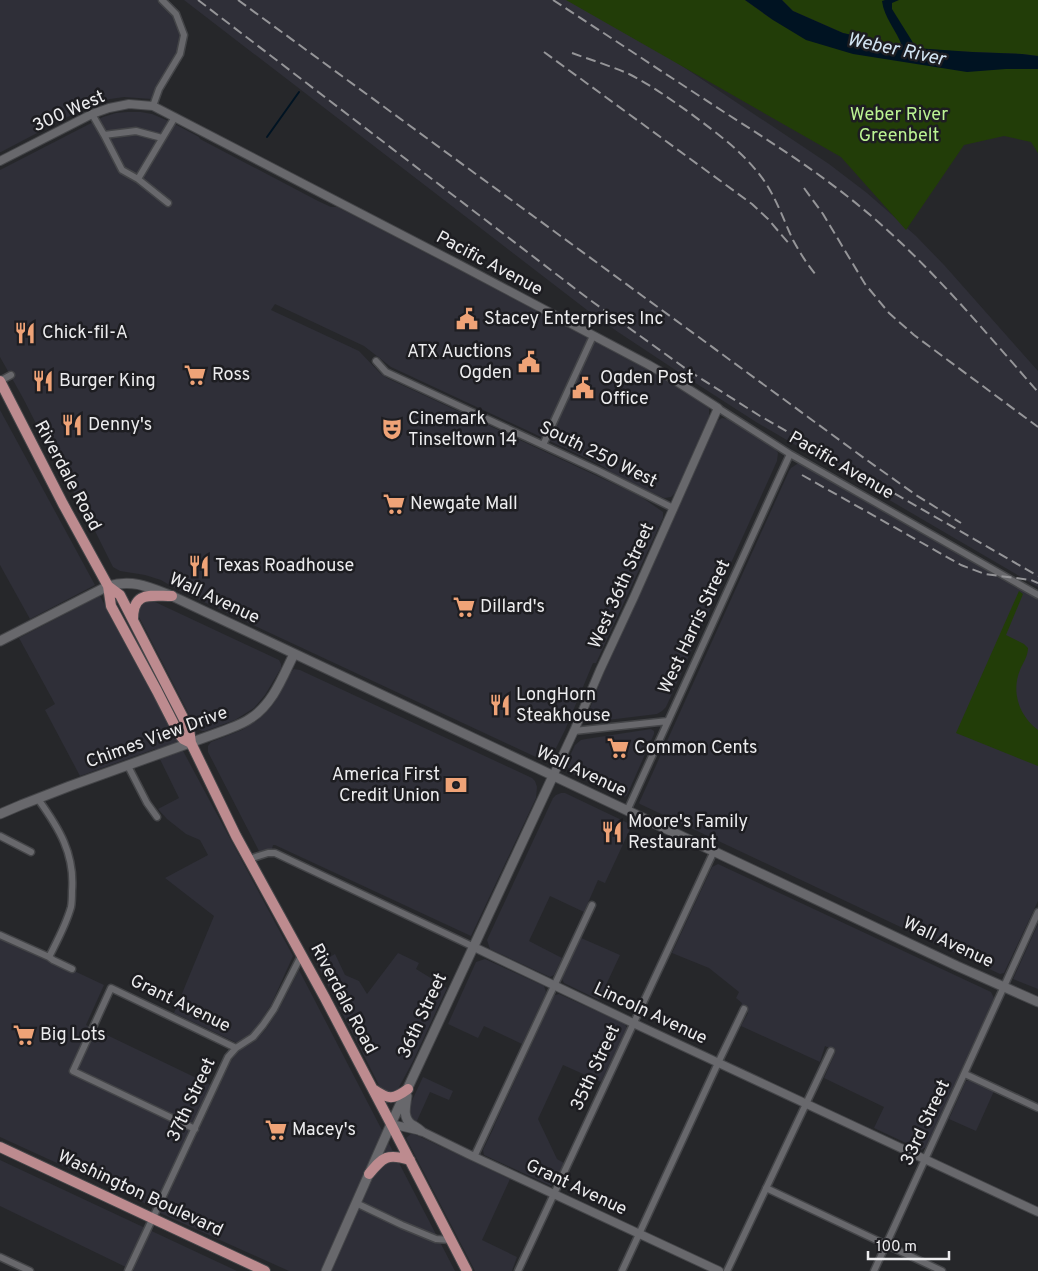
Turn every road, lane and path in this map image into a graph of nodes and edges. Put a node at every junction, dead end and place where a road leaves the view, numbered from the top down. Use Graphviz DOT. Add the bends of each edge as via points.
graph roads {
  1 [pos="162,0"];
  2 [pos="154,106"];
  3 [pos="92,114"];
  4 [pos="175,117"];
  5 [pos="104,135"];
  6 [pos="162,138"];
  7 [pos="0,161"];
  8 [pos="138,179"];
  9 [pos="168,202"];
  10 [pos="593,336"];
  11 [pos="376,361"];
  12 [pos="11,375"];
  13 [pos="1,384"];
  14 [pos="718,408"];
  15 [pos="543,445"];
  16 [pos="790,454"];
  17 [pos="673,508"];
  18 [pos="105,582"];
  19 [pos="1038,595"];
  20 [pos="172,596"];
  21 [pos="133,621"];
  22 [pos="0,641"];
  23 [pos="294,654"];
  24 [pos="668,721"];
  25 [pos="574,731"];
  26 [pos="191,742"];
  27 [pos="128,766"];
  28 [pos="553,776"];
  29 [pos="38,798"];
  30 [pos="627,811"];
  31 [pos="0,814"];
  32 [pos="157,817"];
  33 [pos="0,836"];
  34 [pos="714,851"];
  35 [pos="31,852"];
  36 [pos="249,860"];
  37 [pos="592,905"];
  38 [pos="1038,912"];
  39 [pos="0,935"];
  40 [pos="474,947"];
  41 [pos="301,956"];
  42 [pos="49,957"];
  43 [pos="72,969"];
  44 [pos="554,986"];
  45 [pos="1004,987"];
  46 [pos="1038,1002"];
  47 [pos="744,1009"];
  48 [pos="633,1024"];
  49 [pos="236,1048"];
  50 [pos="831,1051"];
  51 [pos="718,1063"];
  52 [pos="964,1074"];
  53 [pos="373,1089"];
  54 [pos="408,1089"];
  55 [pos="806,1104"];
  56 [pos="1038,1108"];
  57 [pos="392,1124"];
  58 [pos="195,1129"];
  59 [pos="421,1131"];
  60 [pos="0,1147"];
  61 [pos="474,1157"];
  62 [pos="410,1160"];
  63 [pos="925,1160"];
  64 [pos="369,1174"];
  65 [pos="766,1188"];
  66 [pos="554,1194"];
  67 [pos="356,1203"];
  68 [pos="1038,1212"];
  69 [pos="153,1218"];
  70 [pos="639,1234"];
  71 [pos="451,1240"];
  72 [pos="886,1245"];
  73 [pos="0,1257"];
  74 [pos="30,1271"];
  75 [pos="128,1271"];
  76 [pos="265,1271"];
  77 [pos="326,1271"];
  78 [pos="467,1271"];
  79 [pos="518,1271"];
  80 [pos="622,1271"];
  81 [pos="719,1271"];
  82 [pos="727,1271"];
  83 [pos="874,1271"];
  84 [pos="942,1271"];
  1 -- 2 [label="street" via="176,14 184,35 180,54 159,89"];
  2 -- 3 [label="street, 300 West" via="129,104"];
  2 -- 4 [label="street, Pacific Avenue"];
  3 -- 5 [label="street"];
  3 -- 7 [label="street, 300 West"];
  4 -- 6 [label="street"];
  4 -- 10 [label="street, Pacific Avenue"];
  5 -- 6 [label="street" via="136,131"];
  5 -- 8 [label="street" via="122,170"];
  6 -- 8 [label="street"];
  8 -- 9 [label="street"];
  10 -- 14 [label="street, Pacific Avenue" via="668,376"];
  10 -- 15 [label="street"];
  11 -- 15 [label="street, South 250 West" via="386,372"];
  12 -- 13 [label="street"];
  13 -- 18 [label="main road, Riverdale Road"];
  14 -- 16 [label="street, Pacific Avenue"];
  14 -- 17 [label="street, West 36th Street"];
  15 -- 17 [label="street, South 250 West"];
  16 -- 19 [label="street, Pacific Avenue"];
  16 -- 24 [label="street, West Harris Street"];
  17 -- 25 [label="street, West 36th Street"];
  18 -- 20 [label="main road, Wall Avenue" via="128,583"];
  18 -- 21 [label="main road, Riverdale Road" via="120,595"];
  18 -- 22 [label="main road"];
  18 -- 26 [label="main road, Riverdale Road" via="110,606 179,734"];
  20 -- 21 [label="main road" via="139,599 134,606"];
  20 -- 23 [label="main road, Wall Avenue"];
  21 -- 26 [label="main road, Riverdale Road" via="189,729"];
  23 -- 26 [label="main road, Chimes View Drive" via="259,712 238,725"];
  23 -- 28 [label="main road, Wall Avenue"];
  24 -- 25 [label="street"];
  24 -- 30 [label="street, West Harris Street"];
  25 -- 28 [label="street, West 36th Street"];
  26 -- 27 [label="main road, Chimes View Drive"];
  26 -- 36 [label="main road, Riverdale Road"];
  27 -- 29 [label="main road, Chimes View Drive"];
  27 -- 32 [label="street"];
  28 -- 30 [label="main road, Wall Avenue"];
  28 -- 40 [label="main road, 36th Street"];
  29 -- 31 [label="main road, Chimes View Drive"];
  29 -- 42 [label="street" via="60,833 72,867 71,905"];
  30 -- 34 [label="main road, Wall Avenue"];
  33 -- 35 [label="street"];
  34 -- 45 [label="main road, Wall Avenue"];
  34 -- 48 [label="street, 35th Street"];
  36 -- 40 [label="street, Lincoln Avenue" via="275,853"];
  36 -- 41 [label="main road, Riverdale Road"];
  37 -- 44 [label="street"];
  38 -- 45 [label="street, 33rd Street"];
  39 -- 42 [label="street"];
  40 -- 44 [label="street, Lincoln Avenue"];
  40 -- 54 [label="main road, 36th Street"];
  41 -- 49 [label="street, 37th Street" via="264,1025"];
  41 -- 53 [label="main road, Riverdale Road"];
  42 -- 43 [label="street"];
  44 -- 48 [label="street, Lincoln Avenue"];
  44 -- 61 [label="street"];
  45 -- 46 [label="main road, Wall Avenue"];
  45 -- 52 [label="street, 33rd Street"];
  47 -- 51 [label="street"];
  48 -- 51 [label="street, Lincoln Avenue"];
  48 -- 66 [label="street, 35th Street"];
  49 -- 58 [label="street, 37th Street" via="228,1057"];
  49 -- 58 [label="street, Grant Avenue" via="111,988 73,1071"];
  50 -- 55 [label="street"];
  51 -- 55 [label="street, Lincoln Avenue"];
  51 -- 70 [label="street"];
  52 -- 56 [label="street"];
  52 -- 63 [label="street, 33rd Street"];
  53 -- 54 [label="main road" via="390,1098"];
  53 -- 57 [label="main road, Riverdale Road"];
  54 -- 57 [label="main road, 36th Street"];
  54 -- 59 [label="main road" via="406,1116"];
  55 -- 63 [label="street, Lincoln Avenue"];
  55 -- 65 [label="street"];
  57 -- 59 [label="street, Grant Avenue"];
  57 -- 62 [label="main road, Riverdale Road"];
  57 -- 64 [label="main road, 36th Street"];
  58 -- 69 [label="street, 37th Street"];
  59 -- 61 [label="street, Grant Avenue"];
  60 -- 69 [label="main road, Washington Boulevard"];
  61 -- 66 [label="street, Grant Avenue"];
  62 -- 64 [label="main road" via="387,1157"];
  62 -- 71 [label="main road, Riverdale Road"];
  63 -- 68 [label="street, Lincoln Avenue"];
  63 -- 72 [label="street, 33rd Street"];
  64 -- 67 [label="main road, 36th Street"];
  65 -- 72 [label="street"];
  65 -- 82 [label="street"];
  66 -- 70 [label="street, Grant Avenue"];
  66 -- 79 [label="street, 35th Street"];
  67 -- 71 [label="street" via="436,1239"];
  67 -- 77 [label="main road, 36th Street"];
  69 -- 75 [label="street, 37th Street"];
  69 -- 76 [label="main road, Washington Boulevard"];
  70 -- 80 [label="street"];
  70 -- 81 [label="street, Grant Avenue"];
  71 -- 78 [label="main road, Riverdale Road"];
  72 -- 83 [label="street, 33rd Street"];
  72 -- 84 [label="street"];
  73 -- 74 [label="street"];
}
